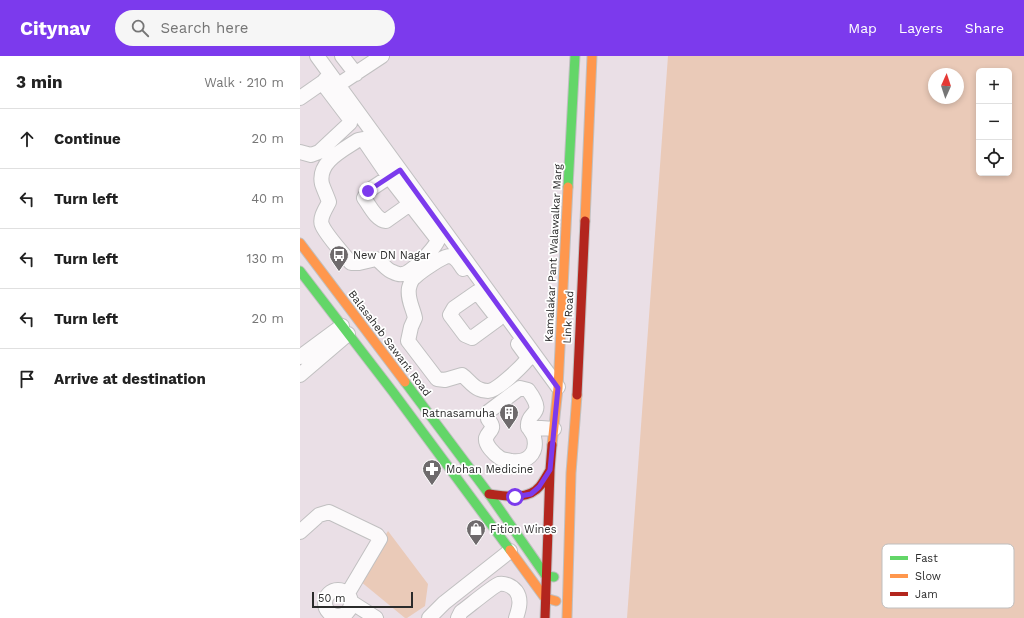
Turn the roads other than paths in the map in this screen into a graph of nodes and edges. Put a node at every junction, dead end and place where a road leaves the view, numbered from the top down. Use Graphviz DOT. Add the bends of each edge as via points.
graph roads {
  1 [pos="317,56"];
  2 [pos="342,56"];
  3 [pos="382,56"];
  4 [pos="575,56"];
  5 [pos="592,56"];
  6 [pos="356,74"];
  7 [pos="326,78"];
  8 [pos="338,85"];
  9 [pos="300,98"];
  10 [pos="300,152"];
  11 [pos="395,174"];
  12 [pos="414,200"];
  13 [pos="300,244"];
  14 [pos="300,271"];
  15 [pos="481,290"];
  16 [pos="346,305"];
  17 [pos="332,312"];
  18 [pos="501,316"];
  19 [pos="345,330"];
  20 [pos="300,357"];
  21 [pos="300,375"];
  22 [pos="558,388"];
  23 [pos="577,393"];
  24 [pos="528,427"];
  25 [pos="554,429"];
  26 [pos="550,470"];
  27 [pos="489,494"];
  28 [pos="300,532"];
  29 [pos="510,551"];
  30 [pos="546,576"];
  31 [pos="568,580"];
  32 [pos="568,603"];
  33 [pos="545,608"];
  34 [pos="517,612"];
  35 [pos="376,618"];
  36 [pos="429,618"];
  37 [pos="458,618"];
  38 [pos="567,618"];
  1 -- 7 [label="street"];
  2 -- 6 [label="street"];
  3 -- 6 [label="street"];
  4 -- 22 [label="main road, Kamalakar Pant Walawalkar Marg"];
  5 -- 23 [label="main road, Link Road"];
  6 -- 8 [label="street"];
  7 -- 8 [label="street"];
  7 -- 9 [label="street"];
  7 -- 10 [label="street" via="324,85 350,123 319,152 311,155"];
  8 -- 11 [label="street"];
  11 -- 12 [label="street"];
  11 -- 12 [label="street" via="368,191 364,198 379,218 386,221"];
  11 -- 12 [label="street" via="363,139 328,161 323,171 322,183 329,202 323,214 322,225 351,263 376,258 391,272 410,272 435,247 438,240"];
  12 -- 15 [label="street"];
  13 -- 16 [label="main road, Balasaheb Sawant Road"];
  14 -- 17 [label="main road"];
  15 -- 18 [label="street"];
  15 -- 18 [label="street" via="454,308 450,315 465,335 472,338"];
  15 -- 18 [label="street" via="458,261 450,256 444,256 414,278 409,287 408,300 415,318 408,334 408,342 437,379 445,380 462,375 478,389 488,391 496,388 524,364 527,360 526,355"];
  16 -- 17 [label="main road"];
  16 -- 27 [label="main road, Balasaheb Sawant Road"];
  17 -- 19 [label="main road"];
  18 -- 22 [label="street"];
  19 -- 20 [label="street"];
  19 -- 21 [label="street"];
  19 -- 29 [label="main road"];
  22 -- 23 [label="street"];
  22 -- 25 [label="main road, Kamalakar Pant Walawalkar Marg"];
  23 -- 31 [label="main road, Link Road" via="571,473"];
  24 -- 24 [label="street" via="529,419 537,406 528,390 520,388 488,412 492,428 486,440 488,446 503,460 515,462 528,459 535,444 534,436"];
  24 -- 25 [label="street"];
  25 -- 26 [label="main road, Kamalakar Pant Walawalkar Marg"];
  26 -- 27 [label="main road" via="531,494 515,497"];
  26 -- 30 [label="main road, Kamalakar Pant Walawalkar Marg"];
  27 -- 30 [label="main road, Balasaheb Sawant Road"];
  28 -- 35 [label="street" via="319,515 329,512 378,535 380,539 349,597"];
  29 -- 33 [label="main road"];
  29 -- 36 [label="street"];
  30 -- 31 [label="main road"];
  30 -- 33 [label="main road, Kamalakar Pant Walawalkar Marg"];
  31 -- 32 [label="main road"];
  32 -- 33 [label="main road"];
  32 -- 38 [label="main road"];
  33 -- 34 [label="street"];
  34 -- 37 [label="street" via="519,596 515,589 506,584 498,584 461,612"];
}
